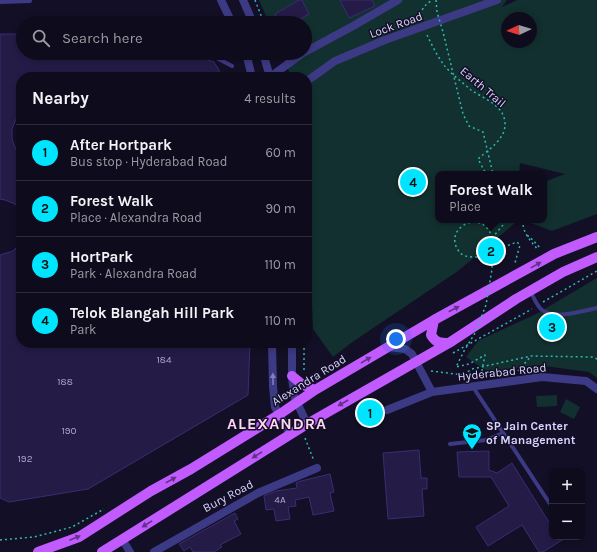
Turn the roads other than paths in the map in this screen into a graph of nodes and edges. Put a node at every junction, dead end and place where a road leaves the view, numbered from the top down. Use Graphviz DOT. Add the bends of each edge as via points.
graph roads {
  1 [pos="221,0"];
  2 [pos="243,0"];
  3 [pos="398,0"];
  4 [pos="497,0"];
  5 [pos="0,2"];
  6 [pos="30,2"];
  7 [pos="229,16"];
  8 [pos="250,16"];
  9 [pos="312,48"];
  10 [pos="220,60"];
  11 [pos="248,60"];
  12 [pos="264,60"];
  13 [pos="293,60"];
  14 [pos="232,66"];
  15 [pos="251,72"];
  16 [pos="268,72"];
  17 [pos="277,72"];
  18 [pos="312,78"];
  19 [pos="597,237"];
  20 [pos="597,257"];
  21 [pos="530,291"];
  22 [pos="597,308"];
  23 [pos="434,320"];
  24 [pos="449,343"];
  25 [pos="389,347"];
  26 [pos="272,348"];
  27 [pos="292,348"];
  28 [pos="417,366"];
  29 [pos="292,376"];
  30 [pos="471,383"];
  31 [pos="597,389"];
  32 [pos="315,390"];
  33 [pos="432,392"];
  34 [pos="297,402"];
  35 [pos="388,410"];
  36 [pos="280,414"];
  37 [pos="307,424"];
  38 [pos="503,433"];
  39 [pos="290,434"];
  40 [pos="450,444"];
  41 [pos="317,468"];
  42 [pos="550,504"];
  43 [pos="122,539"];
  44 [pos="38,552"];
  45 [pos="102,552"];
  46 [pos="130,552"];
  47 [pos="154,552"];
  1 -- 7 [label="street"];
  2 -- 8 [label="street"];
  3 -- 9 [label="street"];
  4 -- 18 [label="street, Lock Road" via="385,40 335,62"];
  5 -- 6 [label="lane"];
  10 -- 14 [label="lane"];
  11 -- 15 [label="street"];
  12 -- 16 [label="street"];
  13 -- 17 [label="street"];
  23 -- 19 [label="main road, Alexandra Road, one-way" via="554,254"];
  20 -- 21 [label="main road" via="563,272"];
  21 -- 22 [label="lane" via="543,311 554,314 564,315"];
  21 -- 24 [label="main road"];
  23 -- 24 [label="main road" via="431,335 434,340 440,344"];
  23 -- 25 [label="main road, Alexandra Road"];
  24 -- 28 [label="main road"];
  25 -- 28 [label="street" via="405,349 412,354"];
  32 -- 25 [label="main road, Alexandra Road, one-way"];
  36 -- 26 [label="street, one-way" via="275,407"];
  27 -- 29 [label="street"];
  28 -- 33 [label="street"];
  28 -- 37 [label="main road, one-way"];
  29 -- 32 [label="main road"];
  29 -- 34 [label="street"];
  30 -- 31 [label="street, Hyderabad Road" via="542,377 586,381"];
  30 -- 33 [label="street, Hyderabad Road"];
  30 -- 38 [label="lane"];
  32 -- 34 [label="main road, Alexandra Road"];
  33 -- 35 [label="street, Hyderabad Road"];
  34 -- 36 [label="main road, Alexandra Road"];
  34 -- 37 [label="street"];
  36 -- 39 [label="street"];
  44 -- 36 [label="main road, Alexandra Road, one-way" via="79,537"];
  37 -- 39 [label="main road"];
  38 -- 40 [label="lane" via="486,440"];
  38 -- 42 [label="lane"];
  39 -- 43 [label="main road, one-way"];
  41 -- 47 [label="street, Bury Road" via="258,493"];
  43 -- 45 [label="main road"];
  43 -- 46 [label="street"];
}
